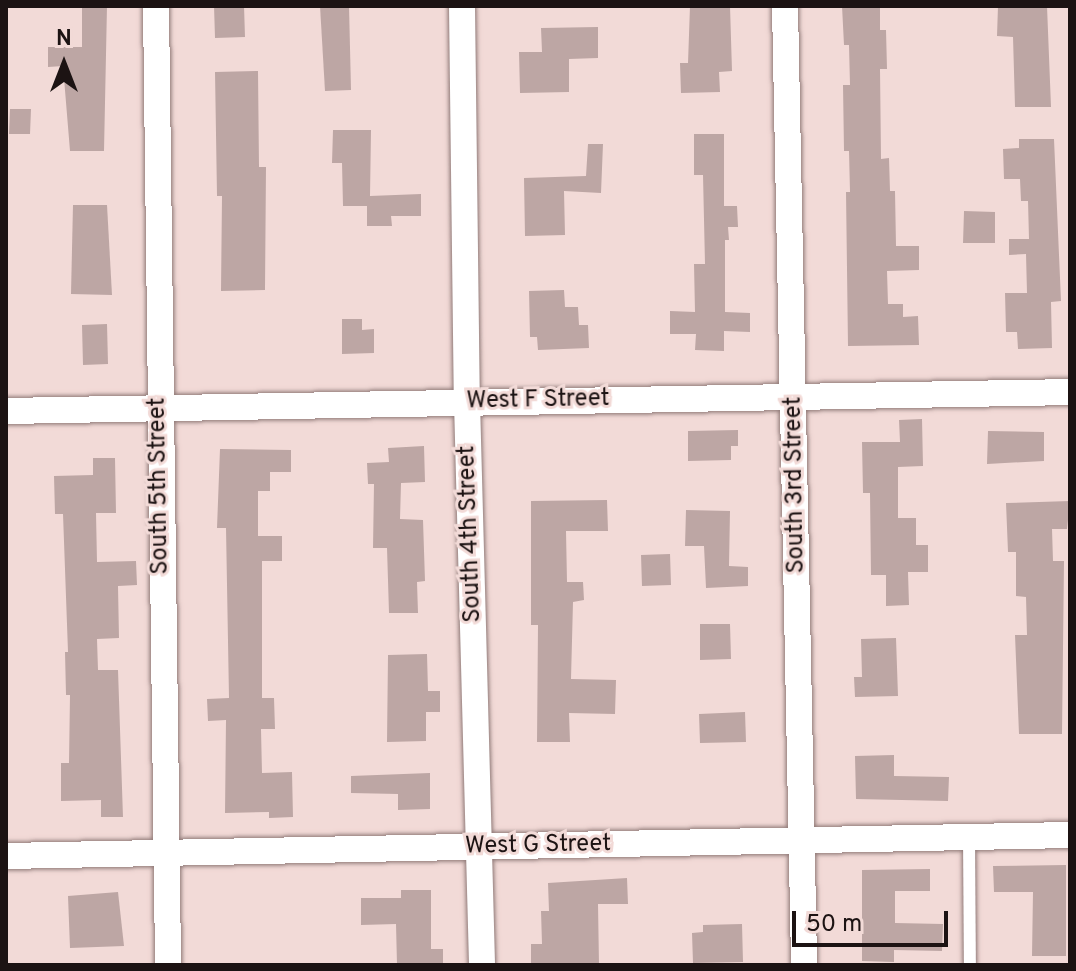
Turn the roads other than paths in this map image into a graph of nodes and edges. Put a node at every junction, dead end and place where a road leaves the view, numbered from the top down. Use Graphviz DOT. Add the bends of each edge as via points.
graph roads {
  1 [pos="156,6"];
  2 [pos="462,6"];
  3 [pos="785,6"];
  4 [pos="1070,392"];
  5 [pos="794,397"];
  6 [pos="467,402"];
  7 [pos="159,408"];
  8 [pos="6,411"];
  9 [pos="1070,835"];
  10 [pos="969,837"];
  11 [pos="801,840"];
  12 [pos="480,847"];
  13 [pos="166,853"];
  14 [pos="6,856"];
  15 [pos="168,965"];
  16 [pos="482,965"];
  17 [pos="804,965"];
  18 [pos="970,965"];
  1 -- 7 [label="street, South 5th Street"];
  2 -- 6 [label="street, South 4th Street"];
  3 -- 5 [label="street, South 3rd Street"];
  4 -- 5 [label="street, West F Street"];
  5 -- 6 [label="street, West F Street"];
  5 -- 11 [label="street, South 3rd Street"];
  6 -- 7 [label="street, West F Street"];
  6 -- 12 [label="street, South 4th Street"];
  7 -- 8 [label="street, West F Street"];
  7 -- 13 [label="street, South 5th Street"];
  9 -- 10 [label="street, West G Street"];
  10 -- 11 [label="street, West G Street"];
  10 -- 18 [label="lane"];
  11 -- 12 [label="street, West G Street"];
  11 -- 17 [label="street, South 3rd Street"];
  12 -- 13 [label="street, West G Street"];
  12 -- 16 [label="street, South 4th Street"];
  13 -- 14 [label="street, West G Street"];
  13 -- 15 [label="street, South 5th Street"];
}
